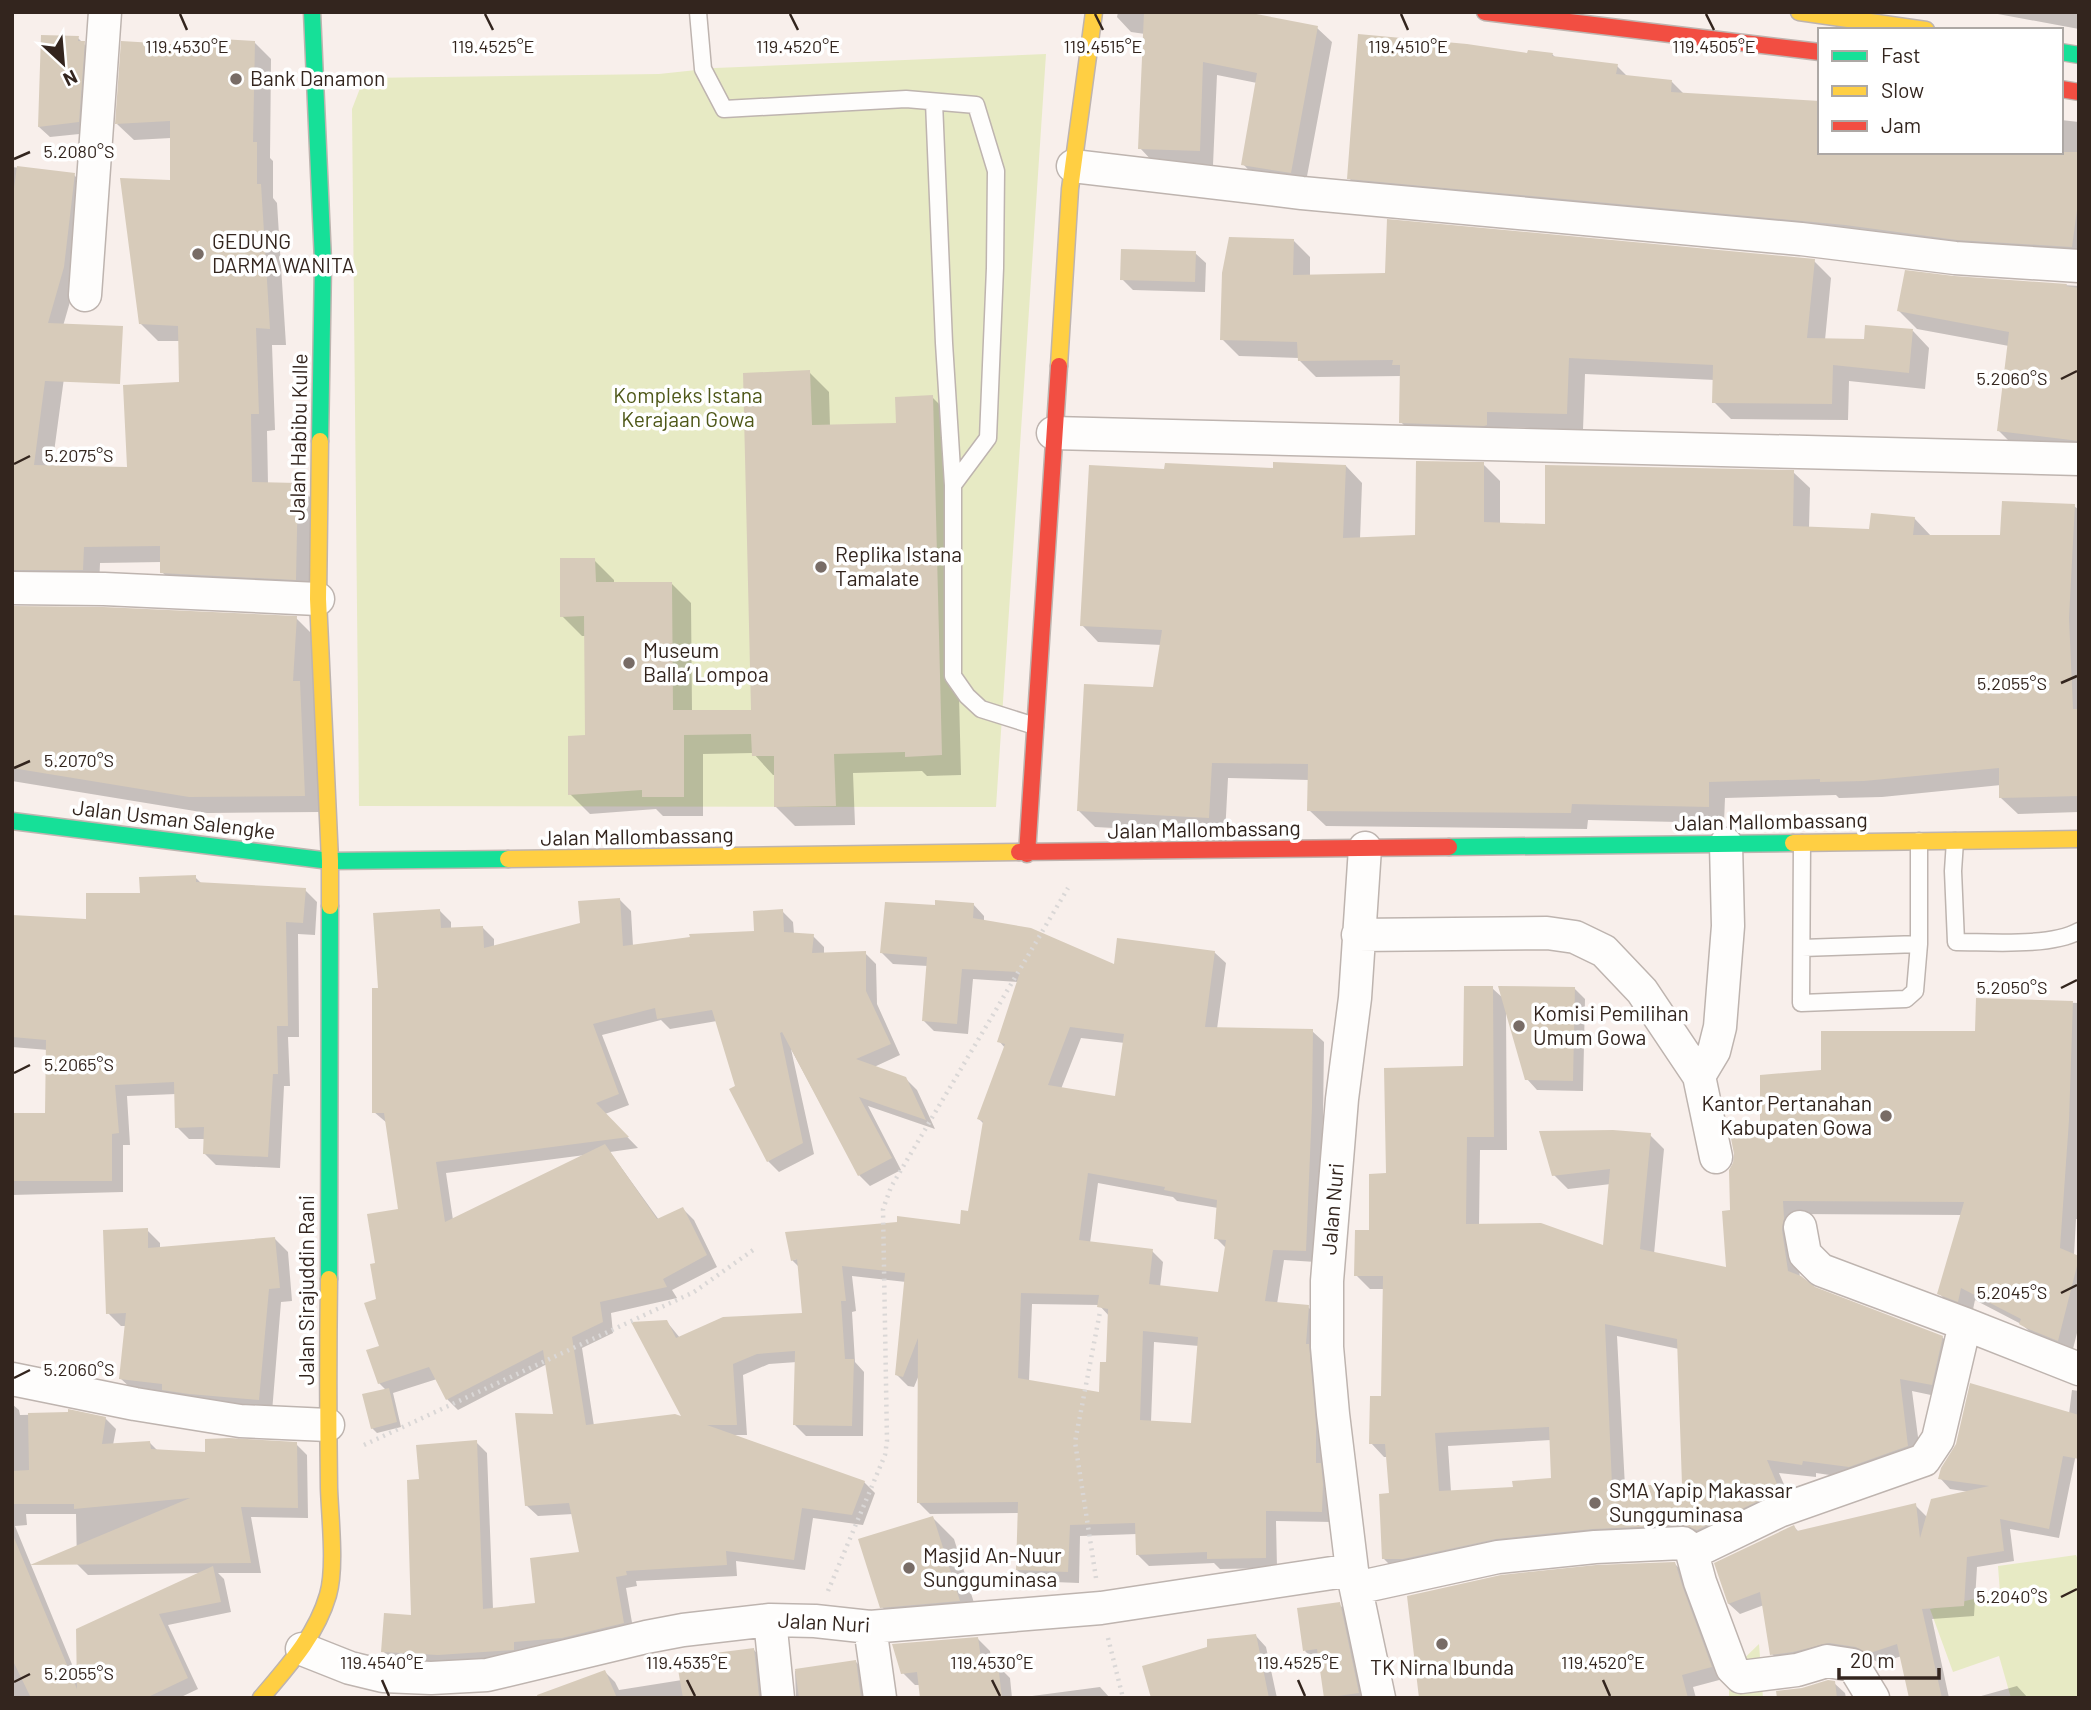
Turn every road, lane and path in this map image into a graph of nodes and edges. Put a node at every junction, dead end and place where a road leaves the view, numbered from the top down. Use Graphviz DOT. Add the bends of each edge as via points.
graph roads {
  1 [pos="105,12"];
  2 [pos="313,12"];
  3 [pos="698,12"];
  4 [pos="1094,12"];
  5 [pos="1485,12"];
  6 [pos="1799,12"];
  7 [pos="1912,28"];
  8 [pos="1818,52"];
  9 [pos="934,102"];
  10 [pos="1073,166"];
  11 [pos="2079,266"];
  12 [pos="85,295"];
  13 [pos="1053,433"];
  14 [pos="2079,459"];
  15 [pos="953,485"];
  16 [pos="12,589"];
  17 [pos="318,599"];
  18 [pos="1035,726"];
  19 [pos="12,821"];
  20 [pos="2079,839"];
  21 [pos="1919,841"];
  22 [pos="1955,841"];
  23 [pos="1802,843"];
  24 [pos="1726,844"];
  25 [pos="1365,848"];
  26 [pos="1088,853"];
  27 [pos="1027,854"];
  28 [pos="330,862"];
  29 [pos="2079,931"];
  30 [pos="1358,935"];
  31 [pos="1919,944"];
  32 [pos="1802,948"];
  33 [pos="1699,1076"];
  34 [pos="1716,1157"];
  35 [pos="1800,1227"];
  36 [pos="756,1248"];
  37 [pos="1100,1312"];
  38 [pos="1965,1324"];
  39 [pos="2079,1370"];
  40 [pos="12,1379"];
  41 [pos="328,1425"];
  42 [pos="329,1462"];
  43 [pos="1692,1553"];
  44 [pos="1354,1579"];
  45 [pos="1101,1608"];
  46 [pos="769,1620"];
  47 [pos="815,1621"];
  48 [pos="870,1626"];
  49 [pos="302,1649"];
  50 [pos="261,1698"];
  51 [pos="778,1698"];
  52 [pos="880,1698"];
  53 [pos="1123,1698"];
  54 [pos="1379,1698"];
  55 [pos="1873,1698"];
  1 -- 12 [label="street"];
  2 -- 17 [label="main road, Jalan Habibu Kulle" via="323,262"];
  3 -- 9 [label="lane" via="703,69 724,109 906,99"];
  4 -- 10 [label="main road"];
  5 -- 8 [label="main road"];
  6 -- 7 [label="main road"];
  9 -- 15 [label="lane"];
  9 -- 15 [label="lane" via="976,106 996,171 988,438"];
  10 -- 11 [label="street" via="1955,258"];
  10 -- 13 [label="main road"];
  13 -- 14 [label="street"];
  13 -- 18 [label="main road"];
  15 -- 18 [label="lane" via="953,676 981,709"];
  16 -- 17 [label="street"];
  17 -- 28 [label="main road, Jalan Habibu Kulle"];
  18 -- 27 [label="main road"];
  19 -- 28 [label="main road, Jalan Usman Salengke"];
  20 -- 22 [label="main road, Jalan Mallombassang"];
  21 -- 22 [label="main road, Jalan Mallombassang"];
  21 -- 23 [label="main road, Jalan Mallombassang"];
  21 -- 31 [label="lane"];
  22 -- 29 [label="lane" via="1956,943 2050,940"];
  23 -- 24 [label="main road, Jalan Mallombassang"];
  23 -- 32 [label="lane"];
  24 -- 25 [label="main road, Jalan Mallombassang"];
  24 -- 33 [label="street" via="1728,891 1720,1027 1714,1051"];
  25 -- 26 [label="main road, Jalan Mallombassang"];
  25 -- 30 [label="street, Jalan Nuri"];
  26 -- 27 [label="main road, Jalan Mallombassang"];
  26 -- 47 [label="path" via="891,1186 883,1209 885,1455"];
  27 -- 28 [label="main road, Jalan Mallombassang"];
  28 -- 41 [label="main road, Jalan Sirajuddin Rani"];
  30 -- 33 [label="street" via="1547,933 1575,937 1604,951 1642,991"];
  30 -- 44 [label="street, Jalan Nuri" via="1327,1294 1331,1401"];
  31 -- 32 [label="lane"];
  31 -- 32 [label="lane" via="1917,986 1909,998 1801,1003"];
  33 -- 34 [label="street"];
  35 -- 38 [label="street" via="1805,1254 1821,1270"];
  36 -- 42 [label="path" via="694,1292"];
  37 -- 45 [label="path" via="1075,1442"];
  38 -- 39 [label="street"];
  38 -- 43 [label="street" via="1938,1439 1924,1460 1779,1511"];
  40 -- 41 [label="street" via="240,1421"];
  41 -- 42 [label="main road, Jalan Sirajuddin Rani"];
  42 -- 49 [label="main road, Jalan Sirajuddin Rani" via="329,1592"];
  43 -- 44 [label="street" via="1683,1543 1664,1543 1497,1557"];
  43 -- 55 [label="street" via="1732,1668 1741,1676 1797,1671 1827,1661 1853,1665"];
  44 -- 45 [label="street, Jalan Nuri"];
  44 -- 54 [label="street, Jalan Nuri"];
  45 -- 48 [label="street, Jalan Nuri"];
  45 -- 53 [label="path"];
  46 -- 47 [label="street, Jalan Nuri"];
  46 -- 49 [label="street, Jalan Nuri" via="646,1637 487,1675 383,1676"];
  46 -- 51 [label="street"];
  47 -- 48 [label="street, Jalan Nuri"];
  48 -- 52 [label="street"];
  49 -- 50 [label="main road, Jalan Sirajuddin Rani"];
}
